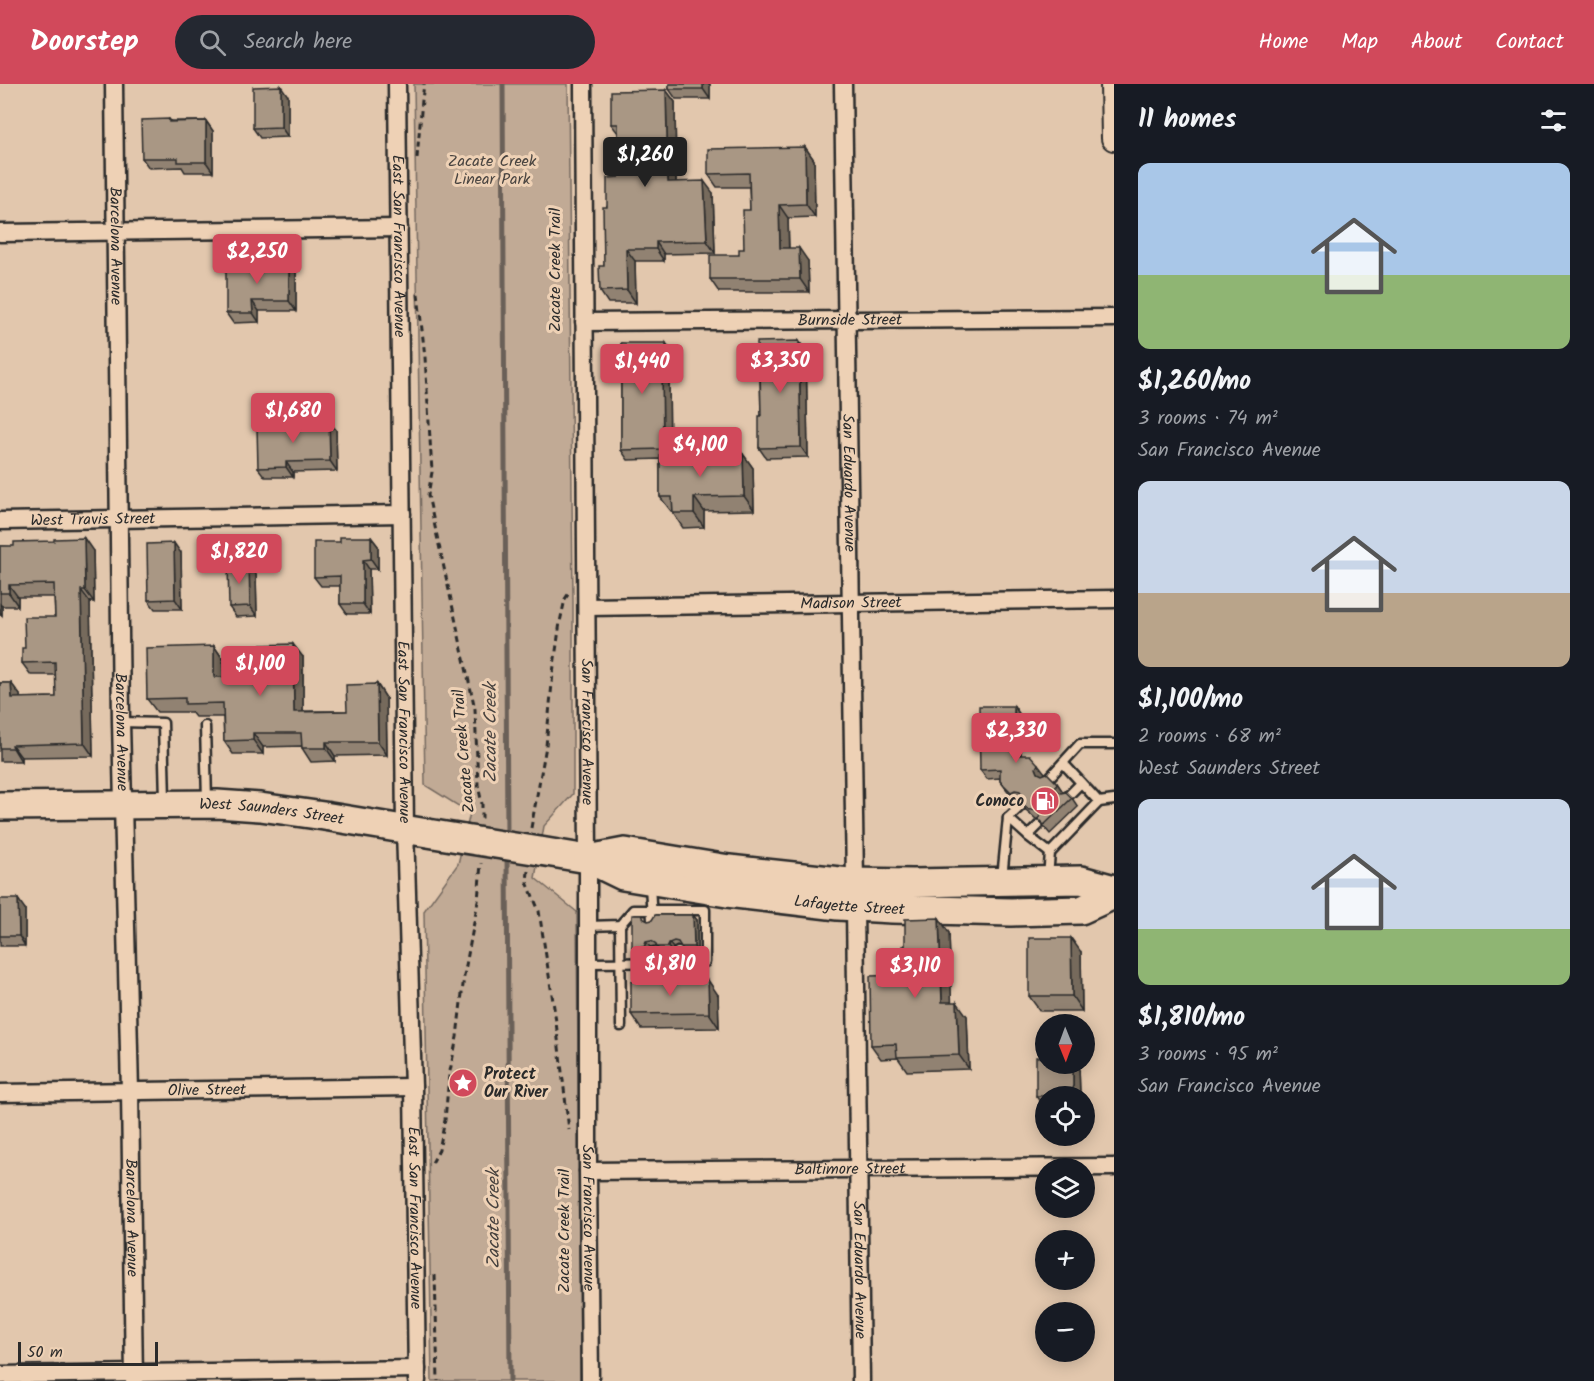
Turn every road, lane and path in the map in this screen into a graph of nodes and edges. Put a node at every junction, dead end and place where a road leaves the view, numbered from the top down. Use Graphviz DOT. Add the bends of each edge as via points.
graph roads {
  1 [pos="114,84"];
  2 [pos="397,84"];
  3 [pos="424,84"];
  4 [pos="583,84"];
  5 [pos="843,84"];
  6 [pos="1113,84"];
  7 [pos="1114,138"];
  8 [pos="416,165"];
  9 [pos="399,228"];
  10 [pos="116,232"];
  11 [pos="0,233"];
  12 [pos="418,289"];
  13 [pos="1114,318"];
  14 [pos="846,320"];
  15 [pos="584,322"];
  16 [pos="402,514"];
  17 [pos="120,519"];
  18 [pos="0,521"];
  19 [pos="569,592"];
  20 [pos="1114,599"];
  21 [pos="852,603"];
  22 [pos="587,607"];
  23 [pos="121,722"];
  24 [pos="205,726"];
  25 [pos="1114,744"];
  26 [pos="1063,764"];
  27 [pos="1049,778"];
  28 [pos="1081,783"];
  29 [pos="1068,796"];
  30 [pos="1114,800"];
  31 [pos="1099,802"];
  32 [pos="124,804"];
  33 [pos="165,804"];
  34 [pos="207,804"];
  35 [pos="1022,805"];
  36 [pos="0,806"];
  37 [pos="1008,818"];
  38 [pos="1040,824"];
  39 [pos="405,829"];
  40 [pos="473,830"];
  41 [pos="1028,836"];
  42 [pos="533,847"];
  43 [pos="1050,853"];
  44 [pos="588,859"];
  45 [pos="481,862"];
  46 [pos="650,880"];
  47 [pos="1048,880"];
  48 [pos="1002,881"];
  49 [pos="1114,889"];
  50 [pos="855,895"];
  51 [pos="1114,895"];
  52 [pos="704,899"];
  53 [pos="652,910"];
  54 [pos="676,910"];
  55 [pos="652,920"];
  56 [pos="677,920"];
  57 [pos="620,925"];
  58 [pos="588,926"];
  59 [pos="654,952"];
  60 [pos="678,952"];
  61 [pos="588,963"];
  62 [pos="621,963"];
  63 [pos="655,963"];
  64 [pos="678,963"];
  65 [pos="621,1026"];
  66 [pos="413,1087"];
  67 [pos="130,1091"];
  68 [pos="0,1093"];
  69 [pos="571,1137"];
  70 [pos="432,1165"];
  71 [pos="1114,1167"];
  72 [pos="859,1169"];
  73 [pos="588,1171"];
  74 [pos="435,1267"];
  75 [pos="0,1375"];
  76 [pos="417,1375"];
  77 [pos="134,1377"];
  78 [pos="438,1381"];
  79 [pos="590,1381"];
  80 [pos="861,1381"];
  1 -- 10 [label="street, Barcelona Avenue"];
  2 -- 9 [label="street, East San Francisco Avenue"];
  3 -- 8 [label="path"];
  4 -- 15 [label="street, San Francisco Avenue"];
  5 -- 14 [label="street, San Eduardo Avenue"];
  6 -- 7 [label="main road"];
  9 -- 10 [label="street"];
  9 -- 16 [label="street, East San Francisco Avenue"];
  10 -- 11 [label="street"];
  10 -- 17 [label="street, Barcelona Avenue"];
  12 -- 40 [label="path, Zacate Creek Trail" via="432,472 428,495 476,709 478,785 483,812"];
  13 -- 14 [label="street, Burnside Street"];
  14 -- 15 [label="street, Burnside Street"];
  14 -- 21 [label="street, San Eduardo Avenue"];
  15 -- 22 [label="street, San Francisco Avenue"];
  16 -- 17 [label="street, West Travis Street"];
  16 -- 39 [label="street, East San Francisco Avenue"];
  17 -- 18 [label="street, West Travis Street"];
  17 -- 23 [label="street, Barcelona Avenue"];
  19 -- 42 [label="path" via="560,622"];
  20 -- 21 [label="street, Madison Street"];
  21 -- 22 [label="street, Madison Street"];
  21 -- 50 [label="street, San Eduardo Avenue"];
  22 -- 44 [label="street, San Francisco Avenue"];
  23 -- 32 [label="street, Barcelona Avenue"];
  23 -- 33 [label="lane" via="163,723"];
  24 -- 34 [label="lane"];
  25 -- 26 [label="lane" via="1080,744"];
  26 -- 27 [label="lane"];
  26 -- 28 [label="lane"];
  28 -- 29 [label="lane"];
  28 -- 31 [label="lane"];
  30 -- 31 [label="lane"];
  31 -- 43 [label="lane"];
  32 -- 33 [label="main road, West Saunders Street"];
  32 -- 36 [label="main road, West Saunders Street"];
  32 -- 67 [label="street, Barcelona Avenue"];
  33 -- 34 [label="main road, West Saunders Street"];
  34 -- 39 [label="main road, West Saunders Street" via="260,807"];
  35 -- 37 [label="lane"];
  37 -- 41 [label="lane"];
  37 -- 48 [label="lane"];
  38 -- 41 [label="lane"];
  39 -- 40 [label="main road, West Saunders Street"];
  39 -- 66 [label="street, East San Francisco Avenue"];
  40 -- 42 [label="main road, West Saunders Street, bridge"];
  41 -- 43 [label="lane"];
  42 -- 44 [label="main road, Lafayette Street"];
  42 -- 69 [label="path" via="527,882 539,911"];
  43 -- 47 [label="lane"];
  44 -- 46 [label="main road, Lafayette Street" via="623,876"];
  44 -- 50 [label="main road, Lafayette Street" via="625,852 804,878"];
  44 -- 58 [label="street, San Francisco Avenue"];
  45 -- 70 [label="path" via="445,1120"];
  46 -- 52 [label="main road, Lafayette Street"];
  46 -- 53 [label="lane"];
  47 -- 48 [label="main road, Lafayette Street"];
  47 -- 49 [label="main road, Lafayette Street" via="1081,880"];
  48 -- 50 [label="main road, Lafayette Street" via="912,883"];
  50 -- 51 [label="main road, Lafayette Street" via="892,909 1000,912 1081,910"];
  50 -- 52 [label="main road, Lafayette Street" via="793,902"];
  50 -- 72 [label="street, San Eduardo Avenue"];
  52 -- 54 [label="lane"];
  52 -- 64 [label="lane" via="705,963"];
  53 -- 54 [label="lane"];
  53 -- 55 [label="lane"];
  53 -- 57 [label="lane" via="633,910"];
  54 -- 56 [label="lane"];
  57 -- 58 [label="lane"];
  57 -- 62 [label="lane"];
  58 -- 61 [label="street, San Francisco Avenue"];
  59 -- 63 [label="lane"];
  60 -- 64 [label="lane"];
  61 -- 62 [label="lane"];
  61 -- 73 [label="street, San Francisco Avenue"];
  62 -- 63 [label="lane"];
  62 -- 65 [label="lane"];
  63 -- 64 [label="lane"];
  66 -- 67 [label="street, Olive Street"];
  66 -- 76 [label="street, East San Francisco Avenue"];
  67 -- 68 [label="street, Olive Street"];
  67 -- 77 [label="street, Barcelona Avenue"];
  71 -- 72 [label="street, Baltimore Street"];
  72 -- 73 [label="street, Baltimore Street"];
  72 -- 80 [label="street, San Eduardo Avenue"];
  73 -- 79 [label="street, San Francisco Avenue"];
  74 -- 78 [label="path"];
  75 -- 77 [label="street"];
  76 -- 77 [label="street"];
}
